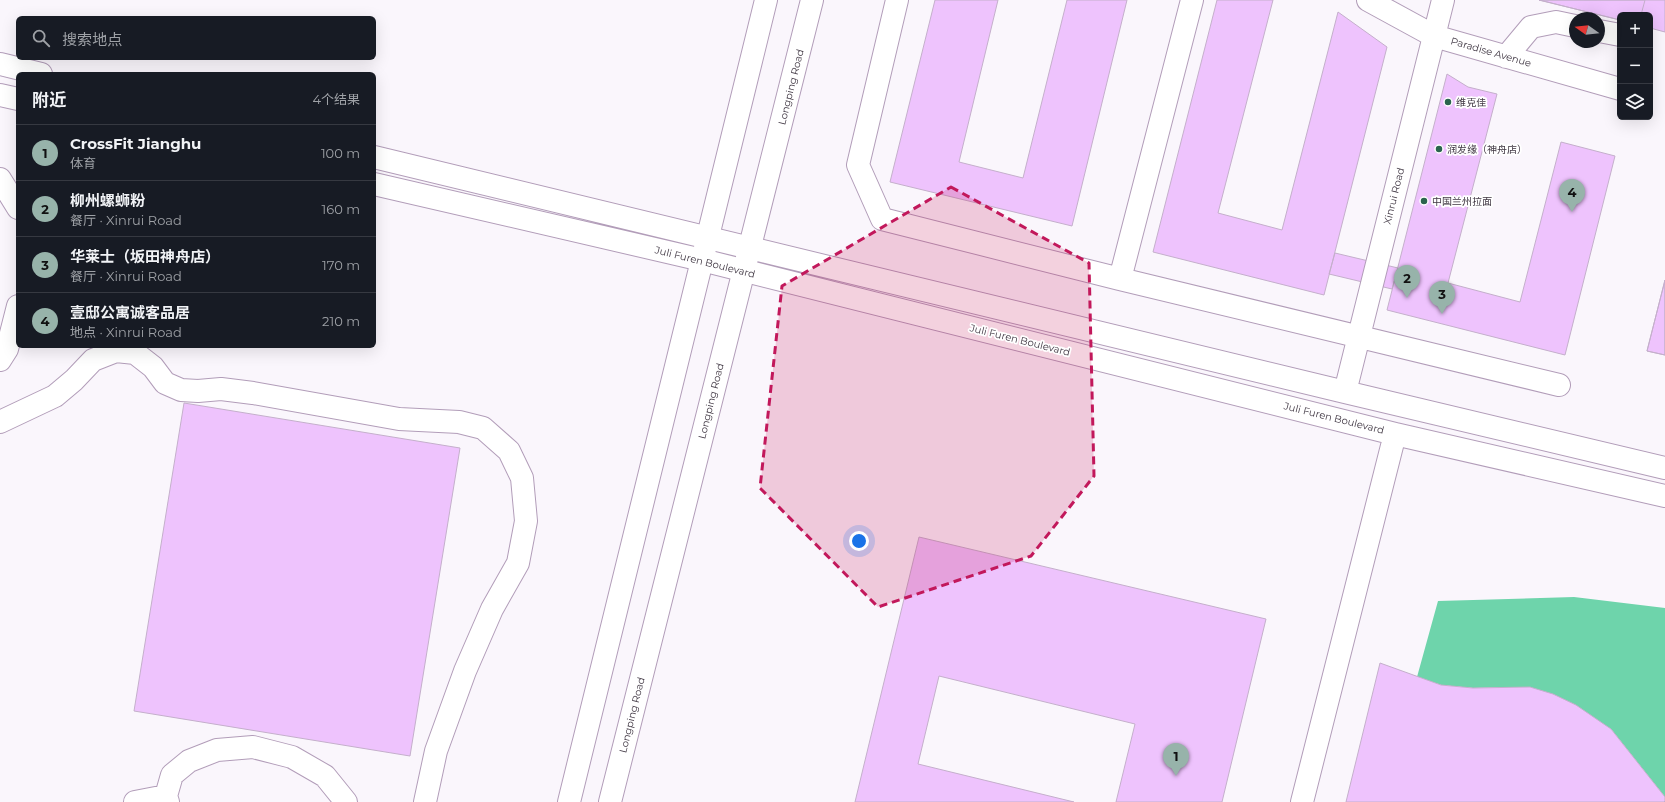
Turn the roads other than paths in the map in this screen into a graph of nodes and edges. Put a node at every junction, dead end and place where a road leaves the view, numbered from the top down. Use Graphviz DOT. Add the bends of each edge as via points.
graph roads {
  1 [pos="766,0"];
  2 [pos="812,0"];
  3 [pos="897,0"];
  4 [pos="1192,0"];
  5 [pos="1368,0"];
  6 [pos="1443,0"];
  7 [pos="1569,25"];
  8 [pos="1605,32"];
  9 [pos="1617,34"];
  10 [pos="1434,36"];
  11 [pos="1506,57"];
  12 [pos="0,64"];
  13 [pos="33,72"];
  14 [pos="1617,88"];
  15 [pos="0,95"];
  16 [pos="16,99"];
  17 [pos="376,157"];
  18 [pos="0,179"];
  19 [pos="376,184"];
  20 [pos="16,205"];
  21 [pos="707,238"];
  22 [pos="750,248"];
  23 [pos="702,260"];
  24 [pos="744,271"];
  25 [pos="1120,278"];
  26 [pos="16,314"];
  27 [pos="1359,337"];
  28 [pos="0,360"];
  29 [pos="1559,385"];
  30 [pos="1345,392"];
  31 [pos="0,422"];
  32 [pos="1395,434"];
  33 [pos="1665,468"];
  34 [pos="1665,496"];
  35 [pos="167,799"];
  36 [pos="135,802"];
  37 [pos="346,802"];
  38 [pos="425,802"];
  39 [pos="569,802"];
  40 [pos="610,802"];
  41 [pos="1302,802"];
  1 -- 21 [label="street"];
  2 -- 22 [label="street, Longping Road"];
  3 -- 25 [label="street" via="858,164 882,219"];
  4 -- 25 [label="street"];
  5 -- 10 [label="street, Paradise Avenue"];
  6 -- 10 [label="street, Xinrui Road"];
  7 -- 11 [label="street" via="1556,22 1531,27"];
  8 -- 9 [label="street"];
  10 -- 11 [label="street, Paradise Avenue"];
  10 -- 27 [label="street, Xinrui Road"];
  11 -- 14 [label="street, Paradise Avenue"];
  12 -- 13 [label="street"];
  15 -- 16 [label="street"];
  17 -- 21 [label="street"];
  18 -- 20 [label="street"];
  19 -- 23 [label="street, Juli Furen Boulevard"];
  21 -- 22 [label="street"];
  21 -- 23 [label="street"];
  22 -- 24 [label="street, Longping Road"];
  22 -- 30 [label="street"];
  23 -- 24 [label="street, Juli Furen Boulevard"];
  23 -- 39 [label="street"];
  24 -- 32 [label="street, Juli Furen Boulevard"];
  24 -- 40 [label="street, Longping Road"];
  25 -- 27 [label="street"];
  26 -- 28 [label="street" via="7,349"];
  27 -- 29 [label="street"];
  27 -- 30 [label="street, Xinrui Road"];
  30 -- 33 [label="street"];
  31 -- 38 [label="street" via="55,396 93,360 116,351 135,353 153,367 165,383 181,390 228,390 400,419 459,422 483,428 509,451 522,478 526,521 518,563 492,609 465,672 436,751"];
  32 -- 34 [label="street, Juli Furen Boulevard"];
  32 -- 41 [label="street"];
  35 -- 36 [label="street"];
  35 -- 37 [label="street" via="172,775 189,761 216,750 253,747 292,757 324,776"];
}
